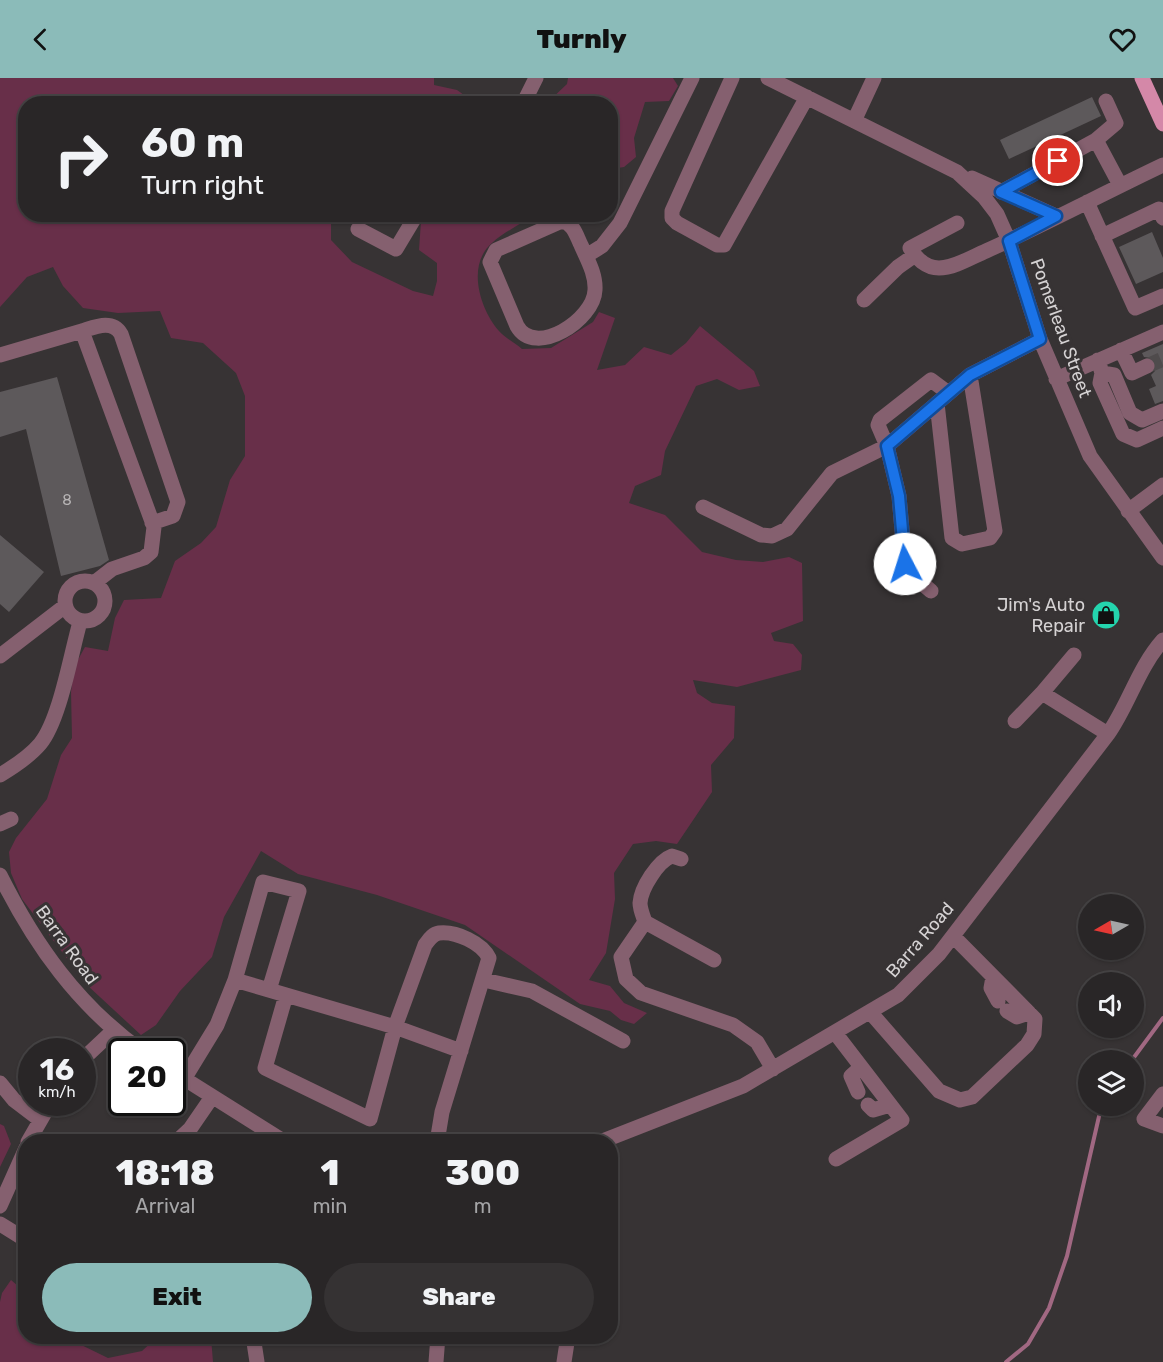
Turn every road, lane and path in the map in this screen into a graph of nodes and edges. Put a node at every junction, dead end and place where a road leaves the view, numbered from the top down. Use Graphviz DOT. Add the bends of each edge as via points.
graph roads {
  1 [pos="536,78"];
  2 [pos="692,78"];
  3 [pos="732,78"];
  4 [pos="768,78"];
  5 [pos="874,78"];
  6 [pos="1142,78"];
  7 [pos="527,96"];
  8 [pos="807,97"];
  9 [pos="1106,102"];
  10 [pos="1159,104"];
  11 [pos="854,120"];
  12 [pos="1163,124"];
  13 [pos="1096,140"];
  14 [pos="1163,165"];
  15 [pos="957,172"];
  16 [pos="1120,185"];
  17 [pos="1001,192"];
  18 [pos="1087,202"];
  19 [pos="1056,216"];
  20 [pos="1163,218"];
  21 [pos="412,222"];
  22 [pos="558,222"];
  23 [pos="565,222"];
  24 [pos="957,223"];
  25 [pos="358,229"];
  26 [pos="1102,236"];
  27 [pos="1009,241"];
  28 [pos="915,255"];
  29 [pos="586,256"];
  30 [pos="1163,296"];
  31 [pos="864,300"];
  32 [pos="82,331"];
  33 [pos="1163,332"];
  34 [pos="1040,339"];
  35 [pos="1121,350"];
  36 [pos="0,355"];
  37 [pos="1148,366"];
  38 [pos="1100,367"];
  39 [pos="970,375"];
  40 [pos="1056,379"];
  41 [pos="942,397"];
  42 [pos="1163,411"];
  43 [pos="1163,428"];
  44 [pos="887,446"];
  45 [pos="1161,491"];
  46 [pos="703,507"];
  47 [pos="1128,511"];
  48 [pos="152,523"];
  49 [pos="1163,558"];
  50 [pos="94,583"];
  51 [pos="931,591"];
  52 [pos="65,606"];
  53 [pos="80,622"];
  54 [pos="1163,640"];
  55 [pos="1074,655"];
  56 [pos="0,656"];
  57 [pos="1042,693"];
  58 [pos="1015,721"];
  59 [pos="1108,734"];
  60 [pos="0,775"];
  61 [pos="681,859"];
  62 [pos="0,875"];
  63 [pos="645,922"];
  64 [pos="953,936"];
  65 [pos="714,960"];
  66 [pos="993,977"];
  67 [pos="234,980"];
  68 [pos="484,980"];
  69 [pos="269,990"];
  70 [pos="286,995"];
  71 [pos="871,1013"];
  72 [pos="1029,1013"];
  73 [pos="395,1027"];
  74 [pos="114,1030"];
  75 [pos="836,1034"];
  76 [pos="125,1038"];
  77 [pos="623,1041"];
  78 [pos="96,1047"];
  79 [pos="461,1051"];
  80 [pos="186,1065"];
  81 [pos="861,1067"];
  82 [pos="773,1070"];
  83 [pos="186,1080"];
  84 [pos="0,1083"];
  85 [pos="858,1092"];
  86 [pos="1163,1094"];
  87 [pos="212,1097"];
  88 [pos="868,1105"];
  89 [pos="890,1105"];
  90 [pos="41,1116"];
  91 [pos="39,1119"];
  92 [pos="1163,1126"];
  93 [pos="32,1134"];
  94 [pos="185,1134"];
  95 [pos="272,1134"];
  96 [pos="438,1134"];
  97 [pos="618,1135"];
  98 [pos="836,1159"];
  99 [pos="18,1166"];
  100 [pos="0,1206"];
  101 [pos="0,1224"];
  102 [pos="18,1235"];
  103 [pos="254,1344"];
  104 [pos="437,1344"];
  105 [pos="567,1344"];
  106 [pos="256,1362"];
  107 [pos="436,1362"];
  108 [pos="564,1362"];
  1 -- 7 [label="street"];
  2 -- 29 [label="street" via="620,223 602,246"];
  3 -- 8 [label="street" via="672,211 677,223 717,246 724,245"];
  4 -- 8 [label="street, Pomerleau Street"];
  5 -- 11 [label="street"];
  6 -- 10 [label="main road"];
  8 -- 11 [label="street, Pomerleau Street"];
  9 -- 13 [label="street" via="1116,123"];
  10 -- 12 [label="main road"];
  11 -- 15 [label="street, Pomerleau Street"];
  13 -- 16 [label="street"];
  13 -- 17 [label="street"];
  14 -- 16 [label="street"];
  15 -- 17 [label="street"];
  15 -- 27 [label="street, Pomerleau Street" via="991,205"];
  16 -- 18 [label="street"];
  17 -- 19 [label="street"];
  18 -- 19 [label="street"];
  18 -- 26 [label="street"];
  19 -- 27 [label="street"];
  20 -- 26 [label="street" via="1159,209"];
  21 -- 25 [label="street" via="396,249"];
  22 -- 29 [label="street" via="491,255 490,262 521,333 543,338 574,325 588,311 595,289 594,273"];
  23 -- 29 [label="street" via="573,227"];
  24 -- 28 [label="street" via="910,248"];
  26 -- 30 [label="street" via="1135,308"];
  27 -- 28 [label="street" via="944,267 923,263"];
  27 -- 34 [label="street, Pomerleau Street"];
  28 -- 31 [label="street"];
  32 -- 36 [label="street"];
  32 -- 48 [label="street"];
  32 -- 48 [label="street" via="101,325 114,327 121,334 178,501 173,516"];
  33 -- 35 [label="street"];
  34 -- 39 [label="street"];
  34 -- 40 [label="street, Pomerleau Street"];
  35 -- 37 [label="street" via="1132,373"];
  35 -- 38 [label="street"];
  38 -- 40 [label="street"];
  38 -- 42 [label="street" via="1114,375 1130,413 1142,420"];
  38 -- 43 [label="street" via="1100,383 1123,434 1137,440"];
  39 -- 41 [label="street"];
  39 -- 41 [label="street" via="995,531 990,538 962,544 952,538"];
  40 -- 47 [label="street, Pomerleau Street" via="1090,456"];
  41 -- 44 [label="street"];
  41 -- 44 [label="street" via="931,380 880,420 878,425"];
  44 -- 46 [label="street" via="832,473 787,529 772,536 761,535"];
  44 -- 51 [label="street" via="899,496 905,564"];
  45 -- 47 [label="street"];
  47 -- 49 [label="street, Pomerleau Street"];
  48 -- 50 [label="street" via="151,552 112,568"];
  50 -- 52 [label="street" via="85,580 73,585 65,596"];
  50 -- 53 [label="street" via="105,596 104,609 94,620"];
  52 -- 53 [label="street"];
  52 -- 56 [label="street"];
  53 -- 60 [label="street" via="53,720 41,743"];
  54 -- 59 [label="street, Barra Road" via="1144,664 1125,708"];
  55 -- 57 [label="street"];
  57 -- 58 [label="street"];
  57 -- 59 [label="street"];
  59 -- 64 [label="street, Barra Road"];
  61 -- 63 [label="street" via="664,859 643,891 640,904"];
  62 -- 74 [label="street, Barra Road" via="35,939 62,977"];
  63 -- 65 [label="street"];
  63 -- 82 [label="street" via="621,957 626,979 641,993 733,1025 757,1042"];
  64 -- 66 [label="street"];
  64 -- 71 [label="street, Barra Road" via="912,983"];
  66 -- 72 [label="street"];
  66 -- 72 [label="street" via="991,988 1003,1006 1017,1017"];
  67 -- 69 [label="street"];
  67 -- 69 [label="street" via="264,882 299,891"];
  67 -- 80 [label="street" via="217,1025"];
  68 -- 73 [label="street" via="489,958 482,946 440,933 432,936 425,945"];
  68 -- 77 [label="street" via="532,991"];
  68 -- 79 [label="street"];
  69 -- 70 [label="street"];
  70 -- 73 [label="street"];
  70 -- 73 [label="street" via="265,1068 370,1119"];
  71 -- 72 [label="street" via="939,1090 960,1100 972,1097 1027,1045 1034,1034 1035,1019"];
  71 -- 75 [label="street, Barra Road"];
  73 -- 79 [label="street"];
  74 -- 76 [label="street, Barra Road"];
  74 -- 78 [label="street"];
  75 -- 81 [label="street"];
  75 -- 82 [label="street, Barra Road"];
  79 -- 96 [label="street"];
  81 -- 85 [label="street" via="851,1076"];
  81 -- 89 [label="street"];
  82 -- 97 [label="street, Barra Road" via="701,1104"];
  83 -- 87 [label="street"];
  84 -- 91 [label="street"];
  86 -- 92 [label="street" via="1144,1119"];
  87 -- 94 [label="street"];
  87 -- 95 [label="street"];
  88 -- 89 [label="street" via="873,1110"];
  89 -- 98 [label="street" via="902,1120"];
  90 -- 91 [label="street"];
  91 -- 93 [label="street"];
  99 -- 100 [label="street"];
  101 -- 102 [label="street"];
  103 -- 106 [label="street"];
  104 -- 107 [label="street"];
  105 -- 108 [label="street"];
}
